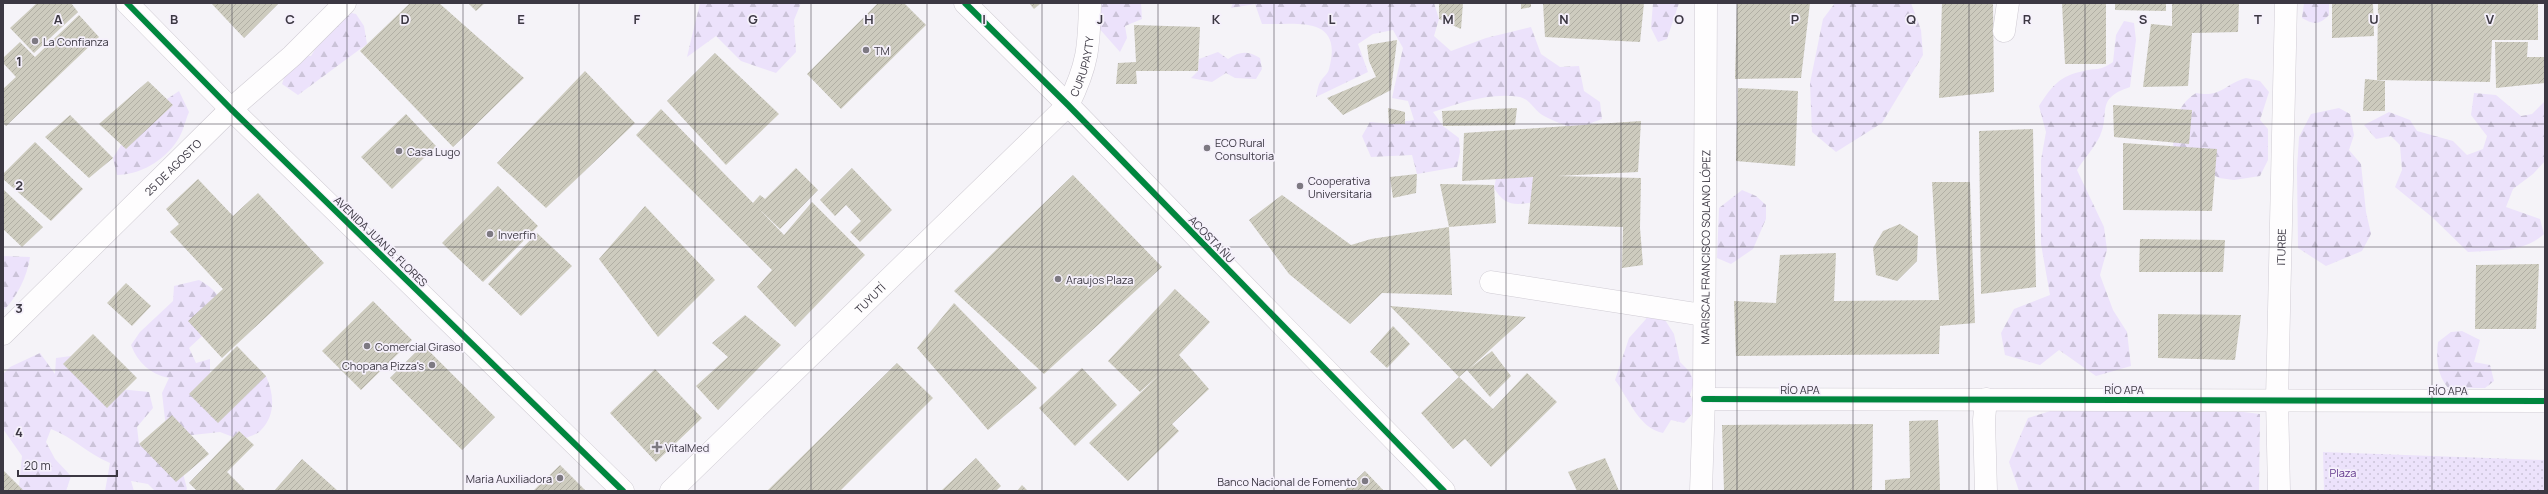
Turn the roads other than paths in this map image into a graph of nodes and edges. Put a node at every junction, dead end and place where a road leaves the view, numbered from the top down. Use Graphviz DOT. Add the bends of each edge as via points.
graph roads {
  1 [pos="127,3"];
  2 [pos="345,3"];
  3 [pos="965,3"];
  4 [pos="1090,3"];
  5 [pos="1706,3"];
  6 [pos="2008,3"];
  7 [pos="2286,3"];
  8 [pos="2004,32"];
  9 [pos="1068,105"];
  10 [pos="231,109"];
  11 [pos="1491,282"];
  12 [pos="1703,315"];
  13 [pos="3,334"];
  14 [pos="1704,399"];
  15 [pos="1986,399"];
  16 [pos="2277,399"];
  17 [pos="2545,400"];
  18 [pos="623,491"];
  19 [pos="671,491"];
  20 [pos="1444,491"];
  21 [pos="1701,491"];
  22 [pos="1986,491"];
  23 [pos="2279,491"];
  1 -- 10 [label="street, AVENIDA JUAN B. FLORES"];
  2 -- 10 [label="street, 25 DE AGOSTO" via="292,56"];
  3 -- 9 [label="street, ACOSTA ÑU"];
  4 -- 9 [label="street, CURUPAYTY" via="1089,43 1082,77"];
  5 -- 12 [label="street, MARISCAL FRANCISCO SOLANO LÓPEZ"];
  6 -- 8 [label="street"];
  7 -- 16 [label="street, ITURBE"];
  9 -- 19 [label="street, TUYUTÍ"];
  9 -- 20 [label="street, ACOSTA ÑU"];
  10 -- 13 [label="street, 25 DE AGOSTO"];
  10 -- 18 [label="street, AVENIDA JUAN B. FLORES"];
  11 -- 12 [label="street"];
  12 -- 14 [label="street, MARISCAL FRANCISCO SOLANO LÓPEZ"];
  14 -- 15 [label="street, RÍO APA"];
  14 -- 21 [label="street, MARISCAL FRANCISCO SOLANO LÓPEZ"];
  15 -- 16 [label="street, RÍO APA"];
  15 -- 22 [label="street"];
  16 -- 17 [label="street, RÍO APA"];
  16 -- 23 [label="street, ITURBE"];
}
